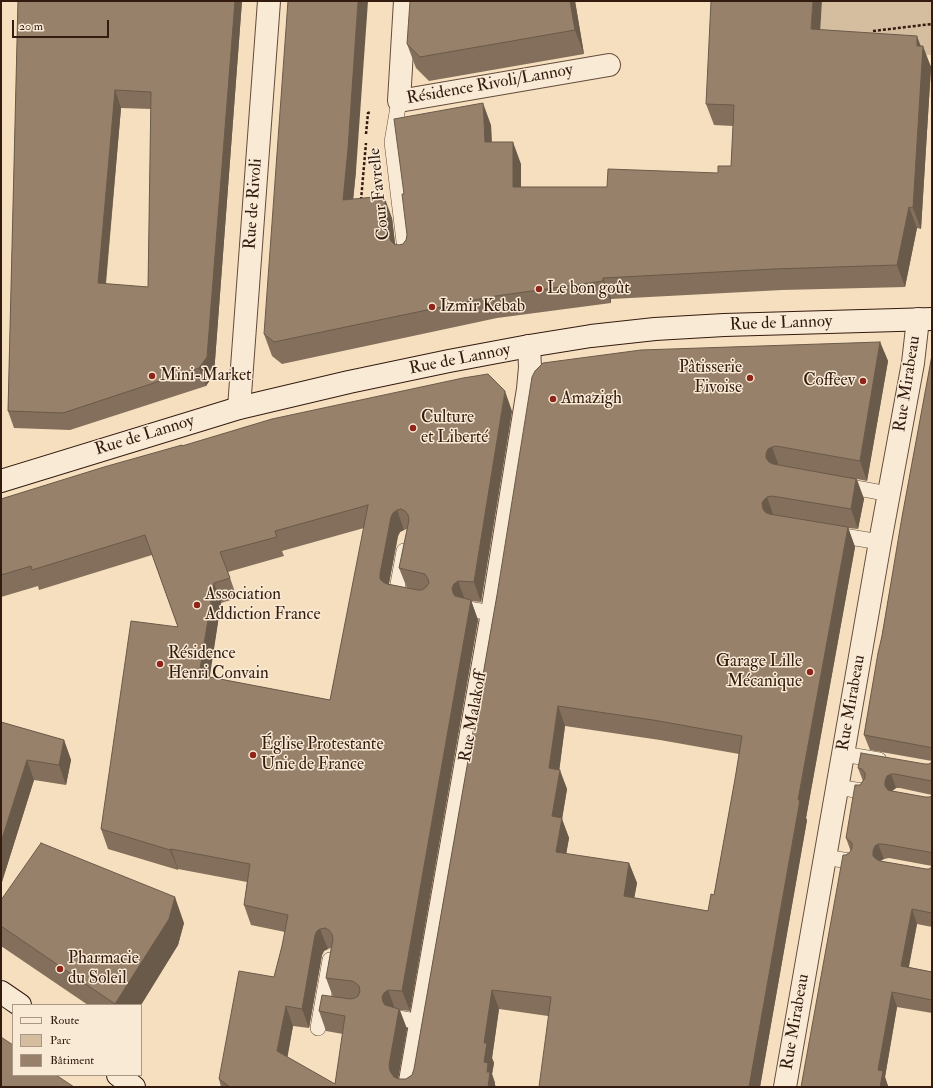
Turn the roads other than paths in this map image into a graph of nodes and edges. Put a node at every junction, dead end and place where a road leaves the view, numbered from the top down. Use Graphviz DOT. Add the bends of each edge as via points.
graph roads {
  1 [pos="269,1"];
  2 [pos="405,1"];
  3 [pos="609,65"];
  4 [pos="399,101"];
  5 [pos="406,258"];
  6 [pos="925,319"];
  7 [pos="529,346"];
  8 [pos="239,408"];
  9 [pos="1,481"];
  10 [pos="828,483"];
  11 [pos="889,494"];
  12 [pos="817,531"];
  13 [pos="407,538"];
  14 [pos="880,542"];
  15 [pos="419,599"];
  16 [pos="468,609"];
  17 [pos="492,613"];
  18 [pos="843,754"];
  19 [pos="890,762"];
  20 [pos="837,787"];
  21 [pos="862,791"];
  22 [pos="825,857"];
  23 [pos="850,861"];
  24 [pos="330,957"];
  25 [pos="398,1018"];
  26 [pos="421,1022"];
  27 [pos="318,1028"];
  28 [pos="119,1076"];
  29 [pos="134,1087"];
  30 [pos="409,1087"];
  31 [pos="785,1087"];
  1 -- 8 [label="street, Rue de Rivoli"];
  2 -- 4 [label="street, Résidence Rivoli/Lannoy"];
  3 -- 4 [label="street, Résidence Rivoli/Lannoy"];
  4 -- 5 [label="lane, Cour Favrelle" via="392,142"];
  6 -- 7 [label="street, Rue de Lannoy" via="662,328"];
  6 -- 11 [label="street, Rue Mirabeau" via="913,363"];
  7 -- 8 [label="street, Rue de Lannoy" via="349,382"];
  7 -- 17 [label="street, Rue Malakoff" via="528,389"];
  8 -- 9 [label="street, Rue de Lannoy"];
  10 -- 11 [label="lane"];
  11 -- 14 [label="street, Rue Mirabeau"];
  12 -- 14 [label="lane"];
  13 -- 15 [label="lane" via="396,595"];
  14 -- 18 [label="street, Rue Mirabeau"];
  16 -- 17 [label="lane"];
  17 -- 26 [label="street, Rue Malakoff"];
  18 -- 19 [label="lane"];
  18 -- 20 [label="street, Rue Mirabeau"];
  20 -- 21 [label="lane"];
  20 -- 22 [label="street, Rue Mirabeau"];
  22 -- 23 [label="lane"];
  22 -- 31 [label="street, Rue Mirabeau"];
  24 -- 27 [label="lane" via="329,1006"];
  25 -- 26 [label="lane"];
  26 -- 30 [label="street, Rue Malakoff"];
  28 -- 29 [label="street"];
}
